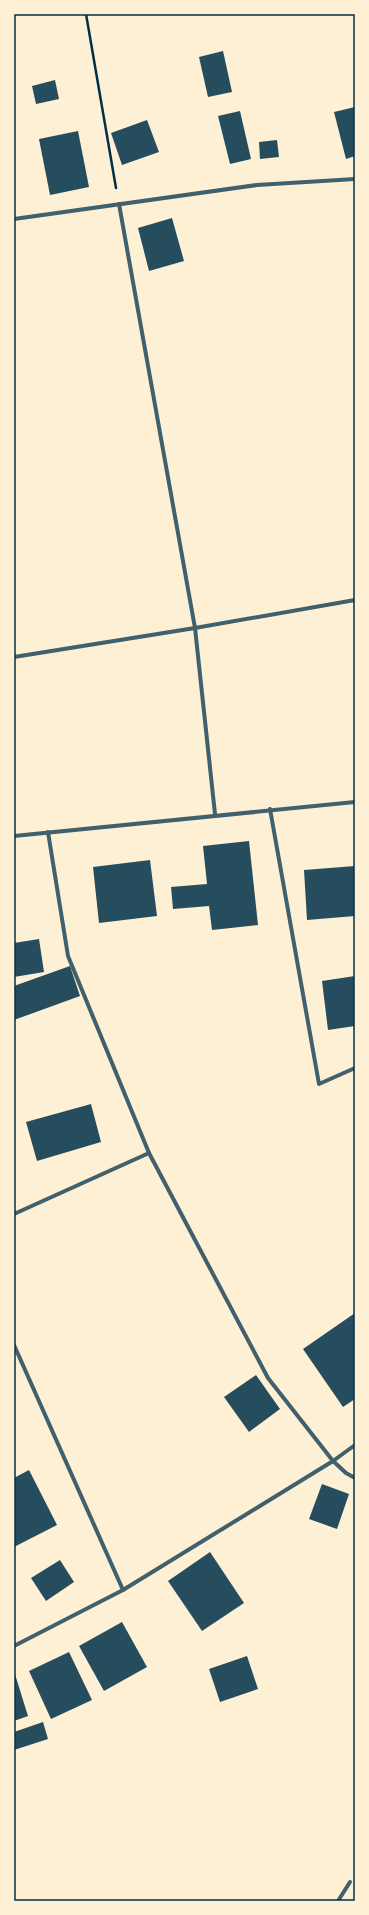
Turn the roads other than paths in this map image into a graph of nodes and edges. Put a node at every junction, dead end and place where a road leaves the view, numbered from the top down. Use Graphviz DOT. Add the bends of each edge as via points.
graph roads {
  1 [pos="355,179"];
  2 [pos="119,204"];
  3 [pos="14,219"];
  4 [pos="355,600"];
  5 [pos="195,628"];
  6 [pos="14,657"];
  7 [pos="355,802"];
  8 [pos="270,809"];
  9 [pos="215,814"];
  10 [pos="48,832"];
  11 [pos="14,836"];
  12 [pos="355,1068"];
  13 [pos="149,1153"];
  14 [pos="14,1214"];
  15 [pos="14,1345"];
  16 [pos="355,1445"];
  17 [pos="334,1461"];
  18 [pos="355,1478"];
  19 [pos="122,1590"];
  20 [pos="14,1646"];
  21 [pos="350,1882"];
  22 [pos="338,1901"];
  1 -- 2 [label="street" via="257,185"];
  2 -- 3 [label="street"];
  2 -- 5 [label="street"];
  4 -- 5 [label="street"];
  5 -- 6 [label="street"];
  5 -- 9 [label="street"];
  7 -- 8 [label="street"];
  8 -- 9 [label="street"];
  8 -- 12 [label="street" via="319,1084"];
  9 -- 10 [label="street"];
  10 -- 11 [label="street"];
  10 -- 13 [label="street" via="68,956"];
  13 -- 14 [label="street"];
  13 -- 17 [label="street" via="268,1378"];
  15 -- 19 [label="street"];
  16 -- 17 [label="street"];
  17 -- 18 [label="street"];
  17 -- 19 [label="street"];
  19 -- 20 [label="street"];
  21 -- 22 [label="street"];
}
